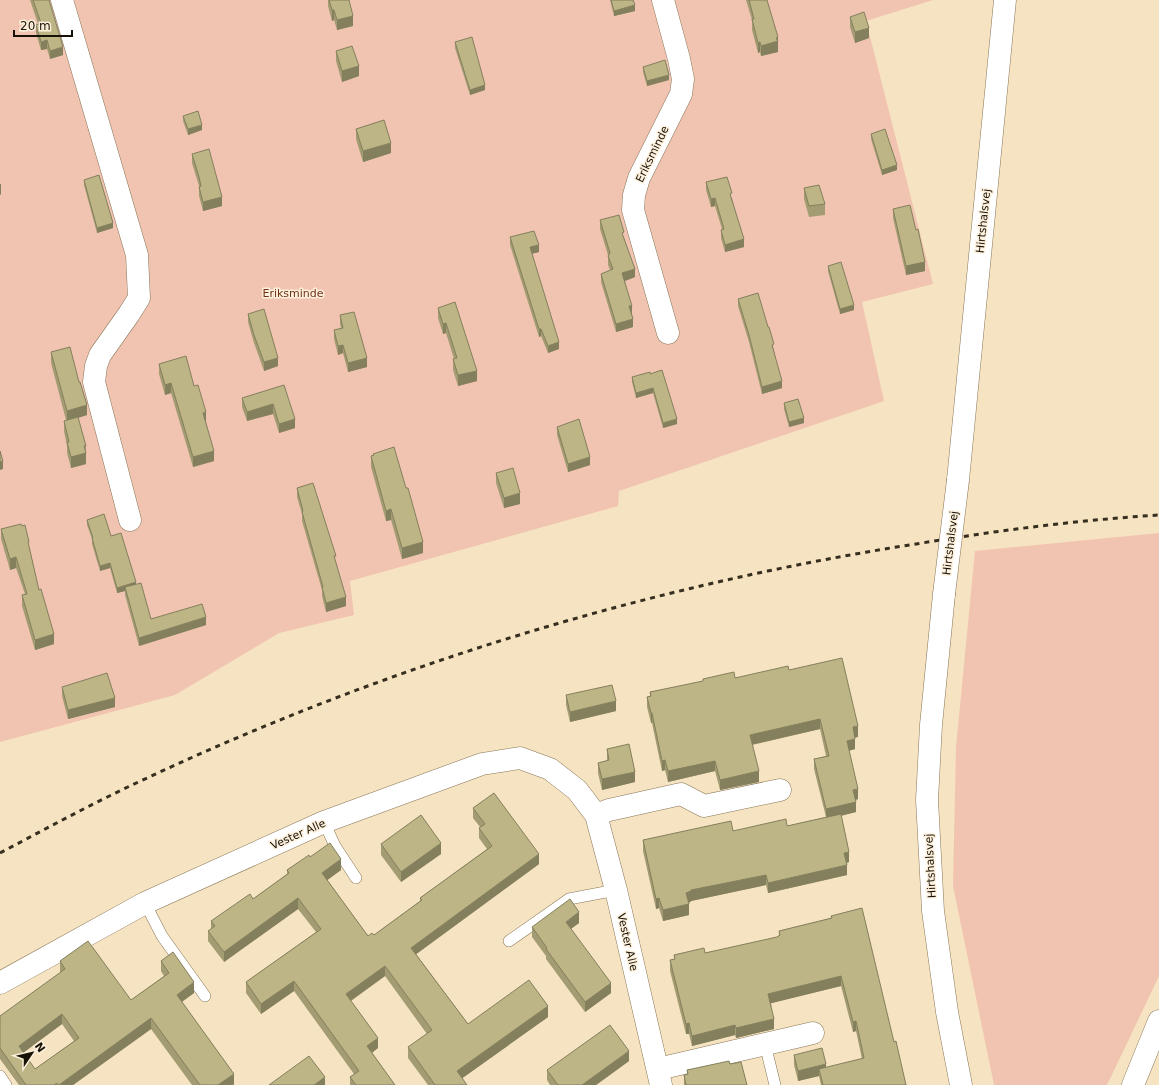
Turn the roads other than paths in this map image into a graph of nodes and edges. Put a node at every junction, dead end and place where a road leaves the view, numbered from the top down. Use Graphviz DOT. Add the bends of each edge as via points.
graph roads {
  1 [pos="62,0"];
  2 [pos="663,0"];
  3 [pos="1005,0"];
  4 [pos="668,333"];
  5 [pos="130,520"];
  6 [pos="780,790"];
  7 [pos="596,815"];
  8 [pos="324,822"];
  9 [pos="356,878"];
  10 [pos="616,890"];
  11 [pos="145,903"];
  12 [pos="509,941"];
  13 [pos="0,983"];
  14 [pos="205,996"];
  15 [pos="1159,1021"];
  16 [pos="813,1033"];
  17 [pos="765,1044"];
  18 [pos="0,1076"];
  19 [pos="659,1077"];
  20 [pos="6,1085"];
  21 [pos="775,1085"];
  22 [pos="961,1085"];
  23 [pos="1133,1085"];
  1 -- 5 [label="street" via="138,255 139,298 100,355 94,382"];
  2 -- 4 [label="street, Eriksminde" via="683,79 681,94 639,178 633,210"];
  3 -- 22 [label="street, Hirtshalsvej, bridge" via="931,725 927,800 933,911 947,1012"];
  6 -- 7 [label="street" via="704,806 681,794"];
  7 -- 8 [label="street, Vester Alle" via="577,790 550,768 520,758 482,764"];
  7 -- 10 [label="street, Vester Alle"];
  8 -- 9 [label="lane" via="335,846"];
  8 -- 11 [label="street, Vester Alle"];
  10 -- 12 [label="lane" via="569,899"];
  10 -- 19 [label="street, Vester Alle"];
  11 -- 13 [label="street, Vester Alle"];
  11 -- 14 [label="lane" via="162,936"];
  15 -- 23 [label="street"];
  16 -- 17 [label="street, Vester Alle"];
  17 -- 19 [label="street, Vester Alle"];
  17 -- 21 [label="lane"];
  18 -- 20 [label="lane"];
}
